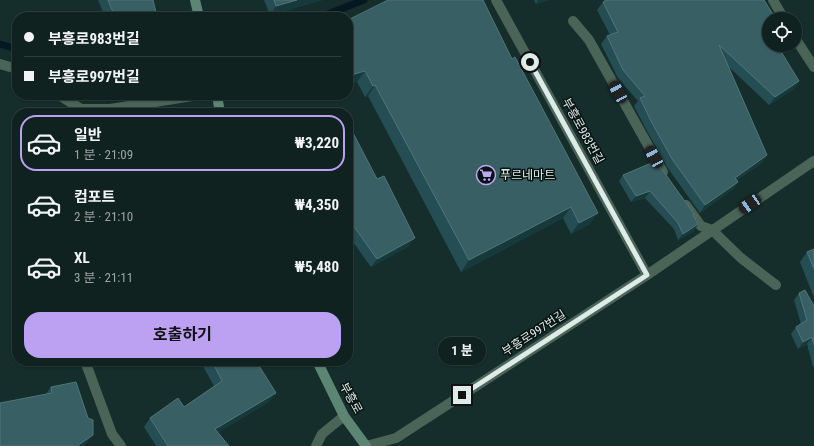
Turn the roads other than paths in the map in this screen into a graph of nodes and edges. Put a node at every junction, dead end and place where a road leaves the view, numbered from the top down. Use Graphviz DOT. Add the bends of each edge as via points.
graph roads {
  1 [pos="195,0"];
  2 [pos="496,0"];
  3 [pos="773,0"];
  4 [pos="198,12"];
  5 [pos="780,12"];
  6 [pos="573,21"];
  7 [pos="802,49"];
  8 [pos="0,64"];
  9 [pos="814,67"];
  10 [pos="12,68"];
  11 [pos="67,100"];
  12 [pos="171,100"];
  13 [pos="79,108"];
  14 [pos="125,108"];
  15 [pos="814,161"];
  16 [pos="670,183"];
  17 [pos="679,195"];
  18 [pos="712,230"];
  19 [pos="647,275"];
  20 [pos="776,285"];
  21 [pos="87,366"];
  22 [pos="319,366"];
  23 [pos="344,416"];
  24 [pos="121,446"];
  25 [pos="316,446"];
  26 [pos="366,446"];
  1 -- 4 [label="main road"];
  2 -- 19 [label="street, 부흥로983번길"];
  3 -- 5 [label="street"];
  6 -- 16 [label="street" via="589,40"];
  7 -- 9 [label="street"];
  8 -- 10 [label="street"];
  11 -- 13 [label="street"];
  12 -- 14 [label="street"];
  15 -- 18 [label="street, 부흥로997번길"];
  17 -- 18 [label="street" via="701,226"];
  18 -- 19 [label="street, 부흥로997번길"];
  18 -- 20 [label="street" via="741,258"];
  19 -- 26 [label="street, 부흥로997번길" via="396,438"];
  21 -- 24 [label="street" via="112,434"];
  22 -- 23 [label="main road, 부흥로"];
  23 -- 25 [label="street" via="322,434"];
  23 -- 26 [label="main road, 부흥로"];
}
